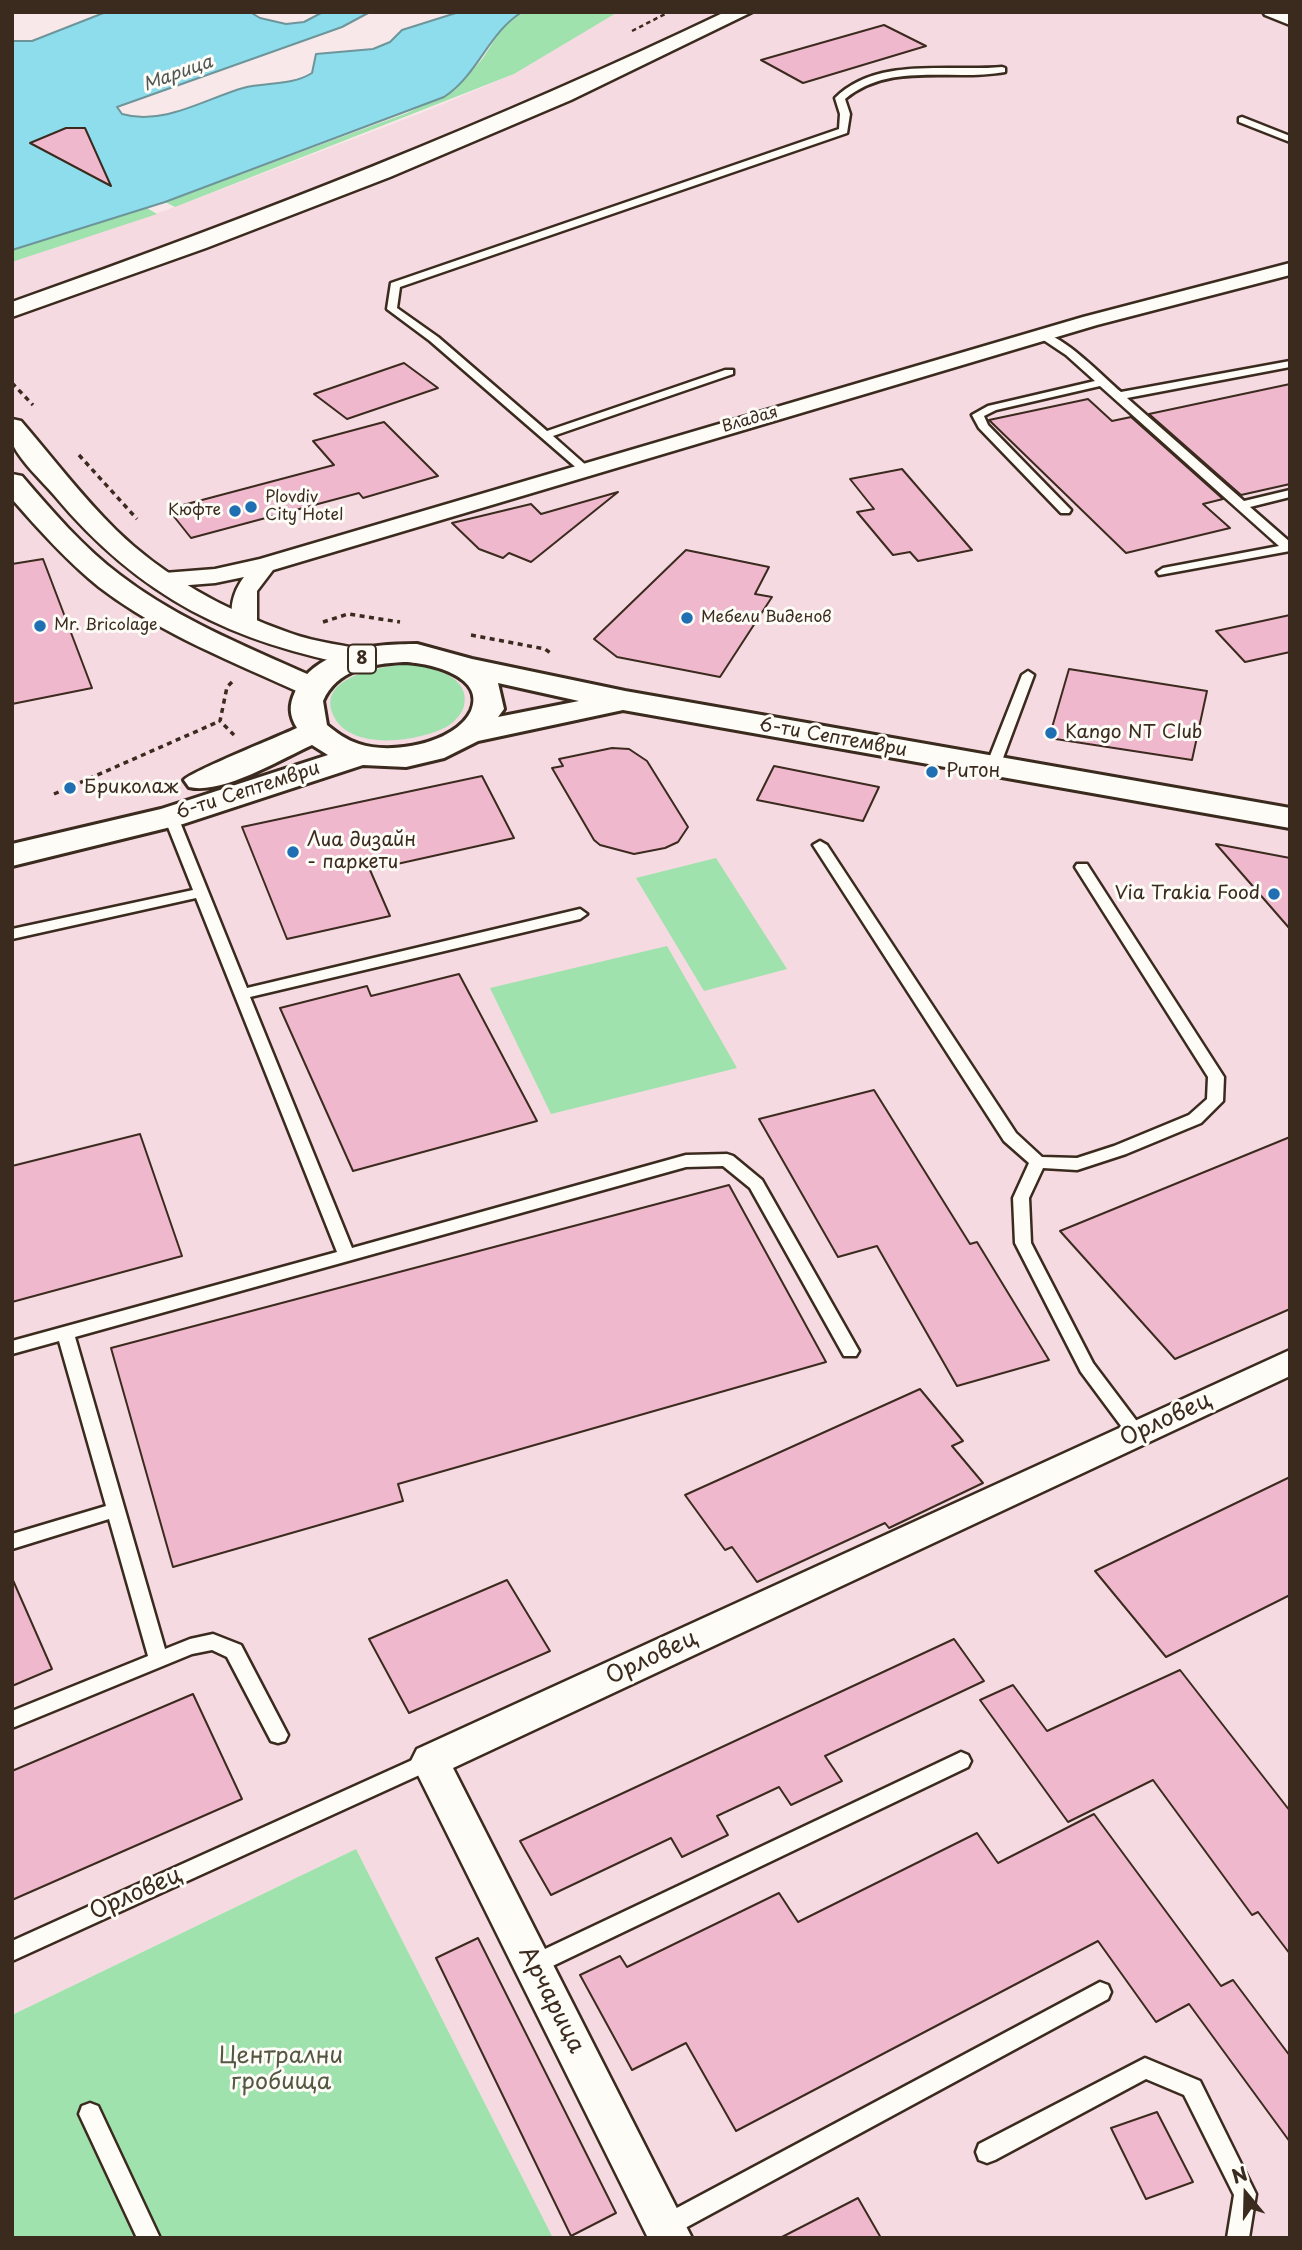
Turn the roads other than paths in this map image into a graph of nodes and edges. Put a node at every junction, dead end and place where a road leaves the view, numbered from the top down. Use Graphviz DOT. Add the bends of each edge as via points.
graph roads {
  1 [pos="696,12"];
  2 [pos="742,12"];
  3 [pos="1271,12"];
  4 [pos="1290,20"];
  5 [pos="1002,70"];
  6 [pos="1242,120"];
  7 [pos="1290,139"];
  8 [pos="1290,256"];
  9 [pos="1290,269"];
  10 [pos="1236,281"];
  11 [pos="12,290"];
  12 [pos="12,310"];
  13 [pos="1043,335"];
  14 [pos="1290,364"];
  15 [pos="729,372"];
  16 [pos="1103,382"];
  17 [pos="1118,396"];
  18 [pos="12,427"];
  19 [pos="545,435"];
  20 [pos="583,469"];
  21 [pos="1290,494"];
  22 [pos="18,497"];
  23 [pos="1244,505"];
  24 [pos="1065,510"];
  25 [pos="1289,547"];
  26 [pos="265,565"];
  27 [pos="1163,572"];
  28 [pos="163,580"];
  29 [pos="245,623"];
  30 [pos="363,658"];
  31 [pos="465,667"];
  32 [pos="1028,675"];
  33 [pos="314,688"];
  34 [pos="625,701"];
  35 [pos="315,732"];
  36 [pos="473,732"];
  37 [pos="361,755"];
  38 [pos="993,766"];
  39 [pos="171,817"];
  40 [pos="1290,818"];
  41 [pos="12,830"];
  42 [pos="820,845"];
  43 [pos="12,855"];
  44 [pos="1082,867"];
  45 [pos="203,892"];
  46 [pos="580,914"];
  47 [pos="12,934"];
  48 [pos="242,993"];
  49 [pos="1038,1162"];
  50 [pos="347,1257"];
  51 [pos="65,1333"];
  52 [pos="12,1348"];
  53 [pos="850,1351"];
  54 [pos="1290,1363"];
  55 [pos="1136,1433"];
  56 [pos="115,1510"];
  57 [pos="12,1542"];
  58 [pos="159,1660"];
  59 [pos="12,1720"];
  60 [pos="278,1735"];
  61 [pos="430,1761"];
  62 [pos="961,1761"];
  63 [pos="12,1951"];
  64 [pos="533,1965"];
  65 [pos="1100,1992"];
  66 [pos="90,2114"];
  67 [pos="987,2152"];
  68 [pos="668,2232"];
  69 [pos="149,2238"];
  70 [pos="1238,2238"];
  1 -- 11 [label="street" via="576,70 314,181"];
  2 -- 12 [label="street" via="616,74 424,157 191,248"];
  3 -- 4 [label="street"];
  5 -- 19 [label="lane" via="904,74 861,83 840,98 844,131 395,285 392,309 434,339"];
  6 -- 7 [label="lane"];
  8 -- 10 [label="street, Владая"];
  9 -- 10 [label="street, Владая"];
  10 -- 13 [label="street, Владая"];
  13 -- 16 [label="lane"];
  13 -- 20 [label="street, Владая"];
  14 -- 17 [label="lane"];
  15 -- 19 [label="lane"];
  16 -- 17 [label="lane"];
  16 -- 24 [label="lane" via="978,415 983,426"];
  17 -- 23 [label="lane"];
  18 -- 28 [label="street" via="107,536"];
  19 -- 20 [label="lane"];
  20 -- 26 [label="street, Владая"];
  21 -- 23 [label="lane"];
  22 -- 33 [label="street" via="111,581 150,608"];
  23 -- 25 [label="lane"];
  25 -- 27 [label="lane"];
  26 -- 28 [label="street, Владая" via="215,576"];
  26 -- 29 [label="street" via="245,591"];
  28 -- 29 [label="street"];
  29 -- 30 [label="street" via="300,646"];
  30 -- 31 [label="main road, 8" via="418,653"];
  30 -- 33 [label="main road, 8" via="334,670"];
  31 -- 34 [label="main road, 6-ти Септември / 8"];
  31 -- 36 [label="main road" via="477,676 488,698 482,721"];
  32 -- 38 [label="lane"];
  33 -- 35 [label="main road" via="306,710"];
  34 -- 36 [label="main road, 6-ти Септември / 8"];
  34 -- 38 [label="main road, 6-ти Септември / 8"];
  35 -- 37 [label="main road, 8" via="342,750"];
  35 -- 41 [label="main road, 6-ти Септември" via="229,771"];
  36 -- 37 [label="main road, 8" via="423,754"];
  37 -- 39 [label="main road, 6-ти Септември / 8"];
  38 -- 40 [label="main road, 6-ти Септември / 8"];
  39 -- 43 [label="main road, 6-ти Септември / 8"];
  39 -- 45 [label="lane"];
  42 -- 49 [label="lane" via="1010,1137"];
  44 -- 49 [label="lane" via="1216,1077 1215,1101 1195,1119 1120,1150 1077,1164"];
  45 -- 47 [label="lane"];
  45 -- 48 [label="lane"];
  46 -- 48 [label="lane"];
  48 -- 50 [label="lane"];
  49 -- 55 [label="lane" via="1021,1198 1023,1243 1087,1367"];
  50 -- 51 [label="lane"];
  50 -- 53 [label="lane" via="686,1161 727,1160 756,1184"];
  51 -- 52 [label="lane"];
  51 -- 56 [label="lane"];
  54 -- 55 [label="street, Орловец"];
  55 -- 61 [label="street, Орловец"];
  56 -- 57 [label="lane"];
  56 -- 58 [label="lane"];
  58 -- 59 [label="lane"];
  58 -- 60 [label="lane" via="213,1642 234,1651"];
  61 -- 63 [label="lane, Орловец"];
  61 -- 64 [label="street, Арчарица"];
  62 -- 64 [label="lane"];
  64 -- 68 [label="street, Арчарица"];
  65 -- 68 [label="lane"];
  66 -- 69 [label="lane"];
  67 -- 70 [label="lane" via="1145,2068 1192,2088 1245,2194"];
}
